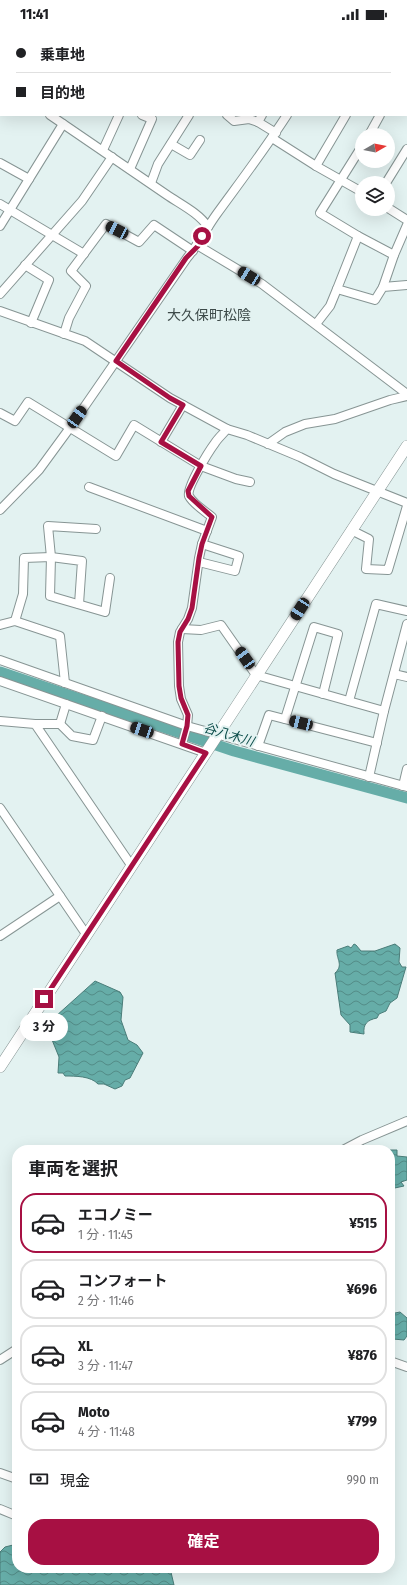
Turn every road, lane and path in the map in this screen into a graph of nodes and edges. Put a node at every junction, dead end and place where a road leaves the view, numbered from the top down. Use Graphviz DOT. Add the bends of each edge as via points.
graph roads {
  1 [pos="51,116"];
  2 [pos="118,116"];
  3 [pos="144,116"];
  4 [pos="188,116"];
  5 [pos="228,116"];
  6 [pos="287,116"];
  7 [pos="345,116"];
  8 [pos="379,116"];
  9 [pos="260,118"];
  10 [pos="63,124"];
  11 [pos="372,128"];
  12 [pos="274,136"];
  13 [pos="200,140"];
  14 [pos="171,144"];
  15 [pos="407,149"];
  16 [pos="103,150"];
  17 [pos="112,157"];
  18 [pos="355,158"];
  19 [pos="0,163"];
  20 [pos="316,166"];
  21 [pos="130,169"];
  22 [pos="390,176"];
  23 [pos="29,179"];
  24 [pos="342,180"];
  25 [pos="151,183"];
  26 [pos="355,188"];
  27 [pos="0,204"];
  28 [pos="10,210"];
  29 [pos="395,212"];
  30 [pos="407,220"];
  31 [pos="407,225"];
  32 [pos="0,226"];
  33 [pos="208,227"];
  34 [pos="52,235"];
  35 [pos="358,236"];
  36 [pos="195,248"];
  37 [pos="84,254"];
  38 [pos="394,255"];
  39 [pos="25,265"];
  40 [pos="407,284"];
  41 [pos="383,287"];
  42 [pos="337,289"];
  43 [pos="0,294"];
  44 [pos="0,311"];
  45 [pos="31,322"];
  46 [pos="316,324"];
  47 [pos="64,334"];
  48 [pos="116,361"];
  49 [pos="407,395"];
  50 [pos="183,405"];
  51 [pos="0,413"];
  52 [pos="69,429"];
  53 [pos="227,429"];
  54 [pos="161,442"];
  55 [pos="268,444"];
  56 [pos="407,446"];
  57 [pos="201,466"];
  58 [pos="250,482"];
  59 [pos="90,487"];
  60 [pos="377,490"];
  61 [pos="407,504"];
  62 [pos="0,510"];
  63 [pos="96,529"];
  64 [pos="351,530"];
  65 [pos="207,531"];
  66 [pos="202,544"];
  67 [pos="51,557"];
  68 [pos="198,562"];
  69 [pos="110,578"];
  70 [pos="79,604"];
  71 [pos="407,611"];
  72 [pos="15,621"];
  73 [pos="407,624"];
  74 [pos="0,625"];
  75 [pos="182,629"];
  76 [pos="404,644"];
  77 [pos="0,660"];
  78 [pos="394,674"];
  79 [pos="256,675"];
  80 [pos="407,677"];
  81 [pos="0,681"];
  82 [pos="65,682"];
  83 [pos="295,686"];
  84 [pos="323,694"];
  85 [pos="349,701"];
  86 [pos="66,704"];
  87 [pos="384,711"];
  88 [pos="102,716"];
  89 [pos="285,719"];
  90 [pos="0,721"];
  91 [pos="35,724"];
  92 [pos="60,724"];
  93 [pos="187,726"];
  94 [pos="217,734"];
  95 [pos="377,743"];
  96 [pos="182,744"];
  97 [pos="258,746"];
  98 [pos="206,753"];
  99 [pos="407,769"];
  100 [pos="369,777"];
  101 [pos="405,786"];
  102 [pos="0,808"];
  103 [pos="131,865"];
  104 [pos="60,896"];
  105 [pos="86,934"];
  106 [pos="0,936"];
  107 [pos="0,1067"];
  108 [pos="407,1122"];
  109 [pos="352,1145"];
  110 [pos="12,1352"];
  111 [pos="0,1360"];
  112 [pos="395,1363"];
  113 [pos="407,1367"];
  114 [pos="0,1473"];
  115 [pos="12,1477"];
  116 [pos="0,1509"];
  117 [pos="12,1514"];
  1 -- 10 [label="street"];
  2 -- 16 [label="street"];
  3 -- 21 [label="street" via="152,119"];
  4 -- 14 [label="street"];
  5 -- 9 [label="street" via="234,121"];
  6 -- 12 [label="street"];
  7 -- 20 [label="street"];
  8 -- 11 [label="street"];
  9 -- 12 [label="street"];
  10 -- 16 [label="street"];
  10 -- 23 [label="street"];
  12 -- 20 [label="street"];
  12 -- 33 [label="street"];
  13 -- 14 [label="street" via="190,156"];
  14 -- 25 [label="street" via="158,164"];
  15 -- 22 [label="street"];
  16 -- 17 [label="street"];
  17 -- 21 [label="street"];
  17 -- 34 [label="street" via="82,201"];
  18 -- 24 [label="street"];
  19 -- 23 [label="street"];
  20 -- 24 [label="street"];
  21 -- 25 [label="street"];
  23 -- 28 [label="street"];
  24 -- 26 [label="street"];
  24 -- 35 [label="street" via="320,213"];
  25 -- 33 [label="street"];
  27 -- 28 [label="street"];
  28 -- 32 [label="street"];
  28 -- 34 [label="street"];
  29 -- 30 [label="street"];
  31 -- 38 [label="street"];
  33 -- 36 [label="street"];
  34 -- 37 [label="street"];
  34 -- 39 [label="street"];
  35 -- 38 [label="street"];
  35 -- 42 [label="street"];
  36 -- 37 [label="street" via="154,225 139,242 106,224"];
  36 -- 46 [label="street" via="262,284"];
  36 -- 48 [label="street"];
  37 -- 47 [label="street" via="71,271 86,286 69,318"];
  38 -- 41 [label="street"];
  39 -- 43 [label="street"];
  39 -- 45 [label="street" via="49,280"];
  40 -- 41 [label="street"];
  41 -- 42 [label="street" via="375,300"];
  42 -- 46 [label="street" via="330,306"];
  44 -- 45 [label="street"];
  45 -- 47 [label="street"];
  46 -- 49 [label="street"];
  47 -- 48 [label="street" via="85,341"];
  48 -- 50 [label="street"];
  48 -- 52 [label="street"];
  49 -- 55 [label="street" via="335,419 305,424 285,432"];
  50 -- 53 [label="street"];
  50 -- 54 [label="street"];
  51 -- 52 [label="street" via="15,422 28,402"];
  52 -- 54 [label="street" via="116,456 134,425"];
  52 -- 62 [label="street" via="39,470"];
  53 -- 55 [label="street"];
  53 -- 57 [label="street"];
  54 -- 57 [label="street"];
  55 -- 60 [label="street"];
  56 -- 60 [label="street"];
  57 -- 58 [label="street"];
  57 -- 65 [label="street" via="188,491 192,500 212,517"];
  59 -- 65 [label="street"];
  60 -- 61 [label="street"];
  60 -- 64 [label="street"];
  61 -- 64 [label="street" via="388,570 366,569 369,539"];
  63 -- 67 [label="street" via="48,526"];
  64 -- 79 [label="street"];
  65 -- 66 [label="street"];
  66 -- 68 [label="street"];
  66 -- 68 [label="street" via="239,556 235,571"];
  67 -- 70 [label="street" via="50,596"];
  67 -- 70 [label="street" via="82,562"];
  67 -- 72 [label="street" via="24,558 23,594"];
  68 -- 75 [label="street" via="192,608"];
  69 -- 70 [label="street" via="106,612"];
  71 -- 85 [label="street" via="376,604"];
  72 -- 74 [label="street"];
  72 -- 82 [label="street" via="60,636"];
  73 -- 76 [label="street"];
  75 -- 79 [label="street" via="201,630 222,625"];
  75 -- 93 [label="street" via="178,642 179,686 188,715"];
  76 -- 78 [label="street"];
  77 -- 82 [label="street"];
  78 -- 80 [label="street"];
  78 -- 87 [label="street"];
  79 -- 83 [label="street"];
  79 -- 94 [label="street"];
  81 -- 86 [label="street"];
  82 -- 93 [label="street"];
  83 -- 84 [label="street"];
  83 -- 84 [label="street" via="314,627 338,634"];
  83 -- 89 [label="street"];
  84 -- 85 [label="street"];
  85 -- 87 [label="street"];
  86 -- 88 [label="street"];
  86 -- 92 [label="street"];
  87 -- 95 [label="street"];
  88 -- 92 [label="street" via="93,740 72,736"];
  88 -- 96 [label="street"];
  89 -- 95 [label="street"];
  89 -- 97 [label="street" via="269,715"];
  90 -- 91 [label="street"];
  91 -- 92 [label="street"];
  91 -- 103 [label="street"];
  93 -- 94 [label="street"];
  93 -- 96 [label="street"];
  94 -- 97 [label="street"];
  94 -- 98 [label="street"];
  95 -- 100 [label="street"];
  96 -- 98 [label="street"];
  97 -- 100 [label="street"];
  98 -- 103 [label="street"];
  99 -- 101 [label="street"];
  100 -- 101 [label="street"];
  102 -- 104 [label="street"];
  103 -- 105 [label="street"];
  104 -- 105 [label="street"];
  104 -- 106 [label="street"];
  105 -- 107 [label="street"];
  108 -- 109 [label="street"];
  110 -- 111 [label="street"];
  112 -- 113 [label="street"];
  114 -- 115 [label="street"];
  116 -- 117 [label="street"];
}
